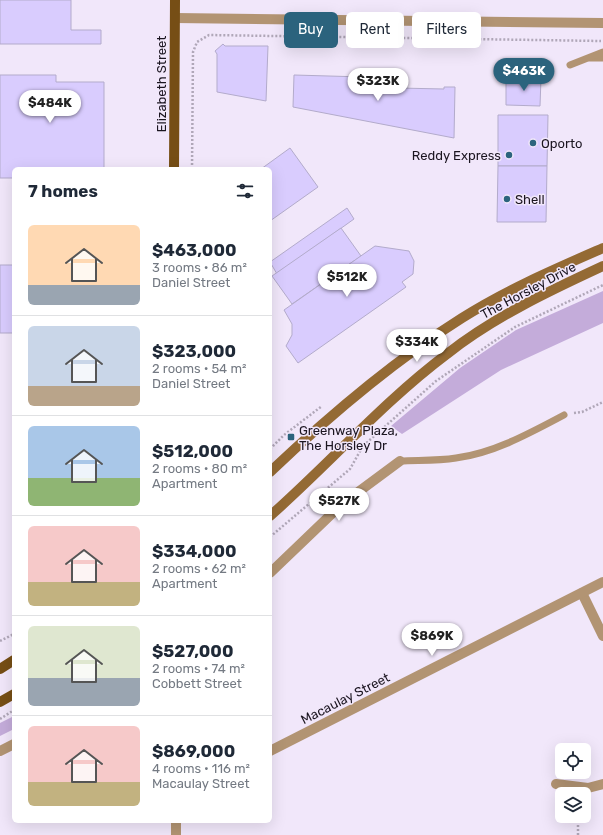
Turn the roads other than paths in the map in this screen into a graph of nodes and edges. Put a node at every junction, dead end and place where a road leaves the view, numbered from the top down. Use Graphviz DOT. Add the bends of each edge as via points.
graph roads {
  1 [pos="175,0"];
  2 [pos="175,18"];
  3 [pos="603,23"];
  4 [pos="603,52"];
  5 [pos="586,58"];
  6 [pos="603,58"];
  7 [pos="570,65"];
  8 [pos="174,167"];
  9 [pos="603,248"];
  10 [pos="603,266"];
  11 [pos="564,415"];
  12 [pos="400,461"];
  13 [pos="272,470"];
  14 [pos="272,514"];
  15 [pos="272,571"];
  16 [pos="603,582"];
  17 [pos="582,593"];
  18 [pos="603,636"];
  19 [pos="12,661"];
  20 [pos="0,668"];
  21 [pos="12,695"];
  22 [pos="0,702"];
  23 [pos="12,745"];
  24 [pos="272,750"];
  25 [pos="0,751"];
  26 [pos="556,784"];
  27 [pos="603,784"];
  28 [pos="176,823"];
  29 [pos="176,835"];
  1 -- 2 [label="main road, Elizabeth Street"];
  2 -- 3 [label="street"];
  2 -- 8 [label="main road, Elizabeth Street"];
  4 -- 5 [label="lane"];
  5 -- 6 [label="lane"];
  5 -- 7 [label="lane"];
  9 -- 13 [label="main road, The Horsley Drive" via="522,285 437,334 378,378"];
  10 -- 14 [label="main road, The Horsley Drive" via="503,316 448,353 393,399"];
  11 -- 12 [label="lane" via="521,438 482,453 455,458"];
  12 -- 15 [label="street" via="342,504"];
  16 -- 17 [label="street, Macaulay Street"];
  17 -- 18 [label="street"];
  17 -- 24 [label="street, Macaulay Street"];
  19 -- 20 [label="main road"];
  21 -- 22 [label="main road"];
  23 -- 25 [label="street"];
  26 -- 27 [label="street" via="588,788"];
  28 -- 29 [label="street"];
}
